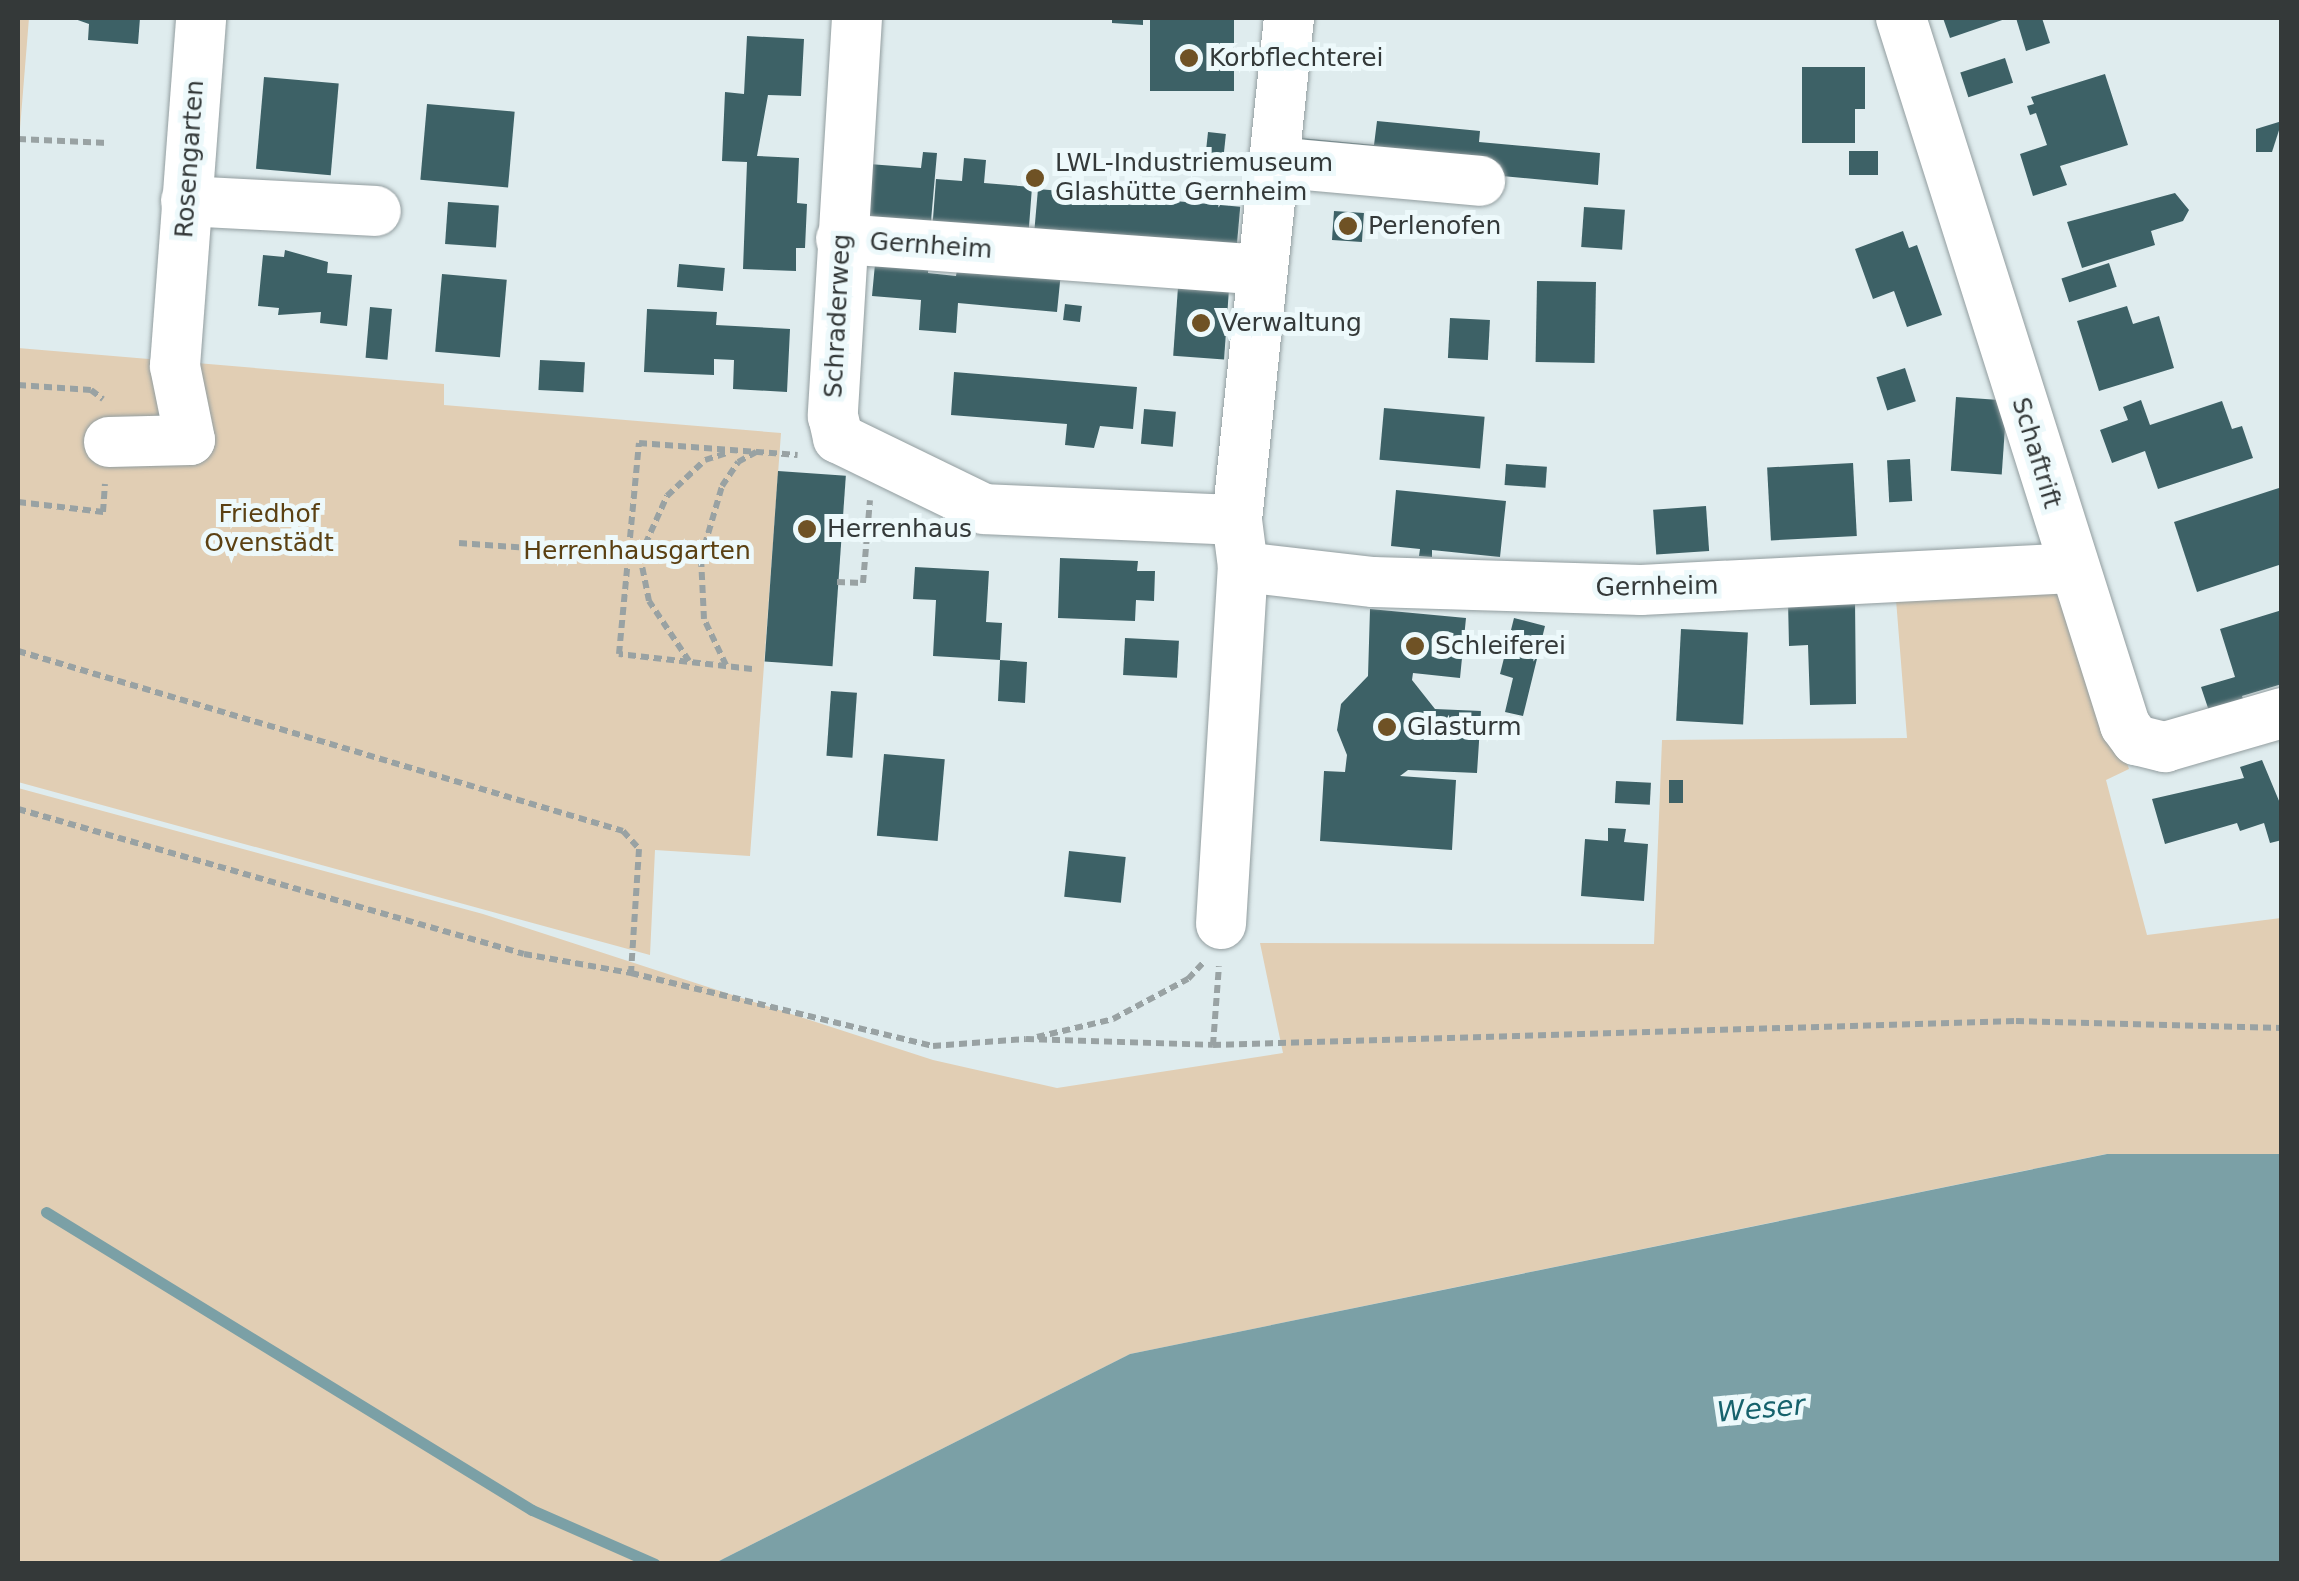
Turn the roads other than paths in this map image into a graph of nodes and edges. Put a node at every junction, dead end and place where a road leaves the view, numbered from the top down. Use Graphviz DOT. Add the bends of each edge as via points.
graph roads {
  1 [pos="201,18"];
  2 [pos="857,18"];
  3 [pos="1289,18"];
  4 [pos="1901,18"];
  5 [pos="1274,162"];
  6 [pos="1480,181"];
  7 [pos="186,201"];
  8 [pos="376,212"];
  9 [pos="841,240"];
  10 [pos="1261,270"];
  11 [pos="108,442"];
  12 [pos="1240,544"];
  13 [pos="2072,568"];
  14 [pos="2282,713"];
  15 [pos="1222,924"];
  1 -- 7 [label="street, Rosengarten"];
  2 -- 9 [label="street, Schraderweg"];
  3 -- 5 [label="street"];
  4 -- 13 [label="street, Schaftrift"];
  5 -- 6 [label="street"];
  5 -- 10 [label="street"];
  7 -- 8 [label="street"];
  7 -- 11 [label="street, Rosengarten" via="175,366 190,440"];
  9 -- 10 [label="street, Gernheim"];
  9 -- 12 [label="street, Schraderweg" via="833,416 858,451 984,508"];
  10 -- 12 [label="street"];
  12 -- 13 [label="street, Gernheim" via="1373,582 1641,590"];
  12 -- 15 [label="street"];
  13 -- 14 [label="street, Schaftrift" via="2136,740 2165,746"];
}
